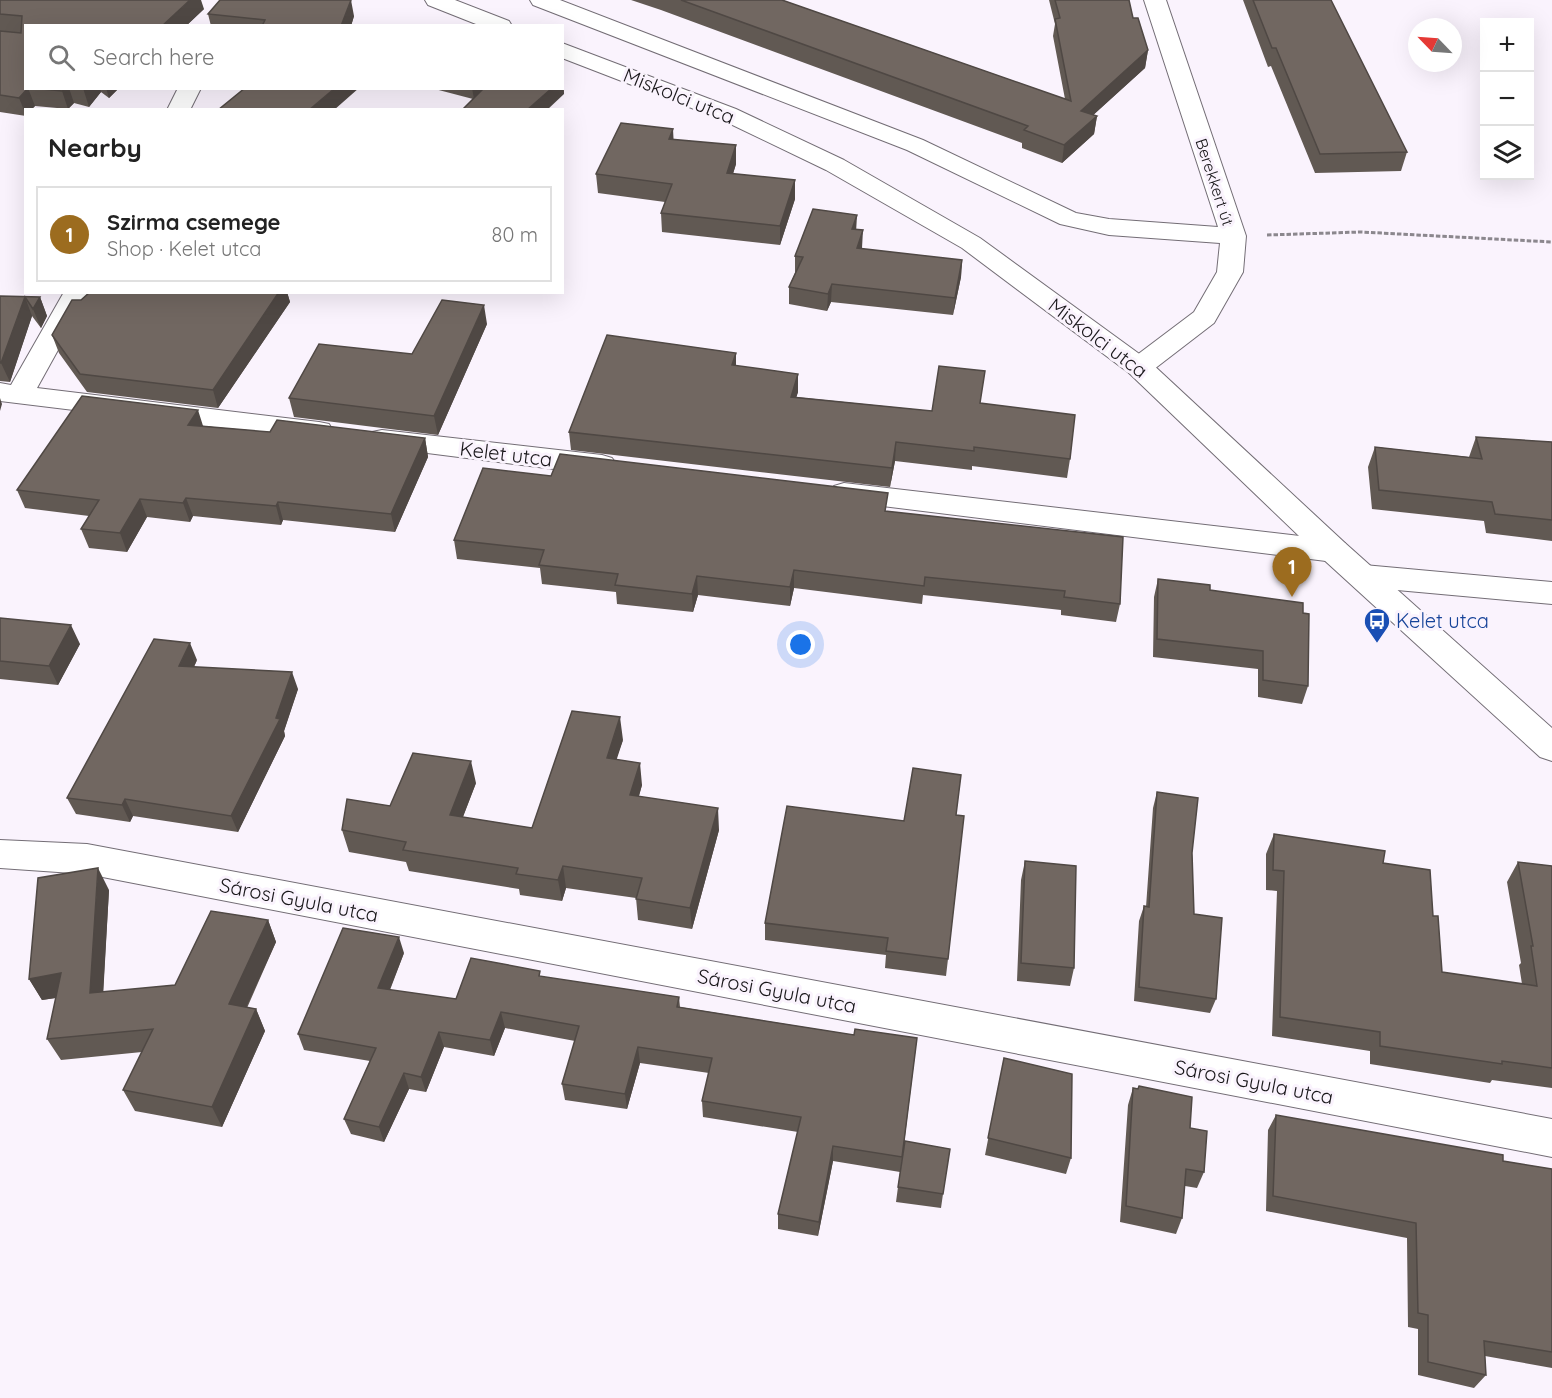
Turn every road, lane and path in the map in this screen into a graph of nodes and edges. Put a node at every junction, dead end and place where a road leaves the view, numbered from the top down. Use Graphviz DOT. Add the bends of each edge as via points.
graph roads {
  1 [pos="436,0"];
  2 [pos="541,0"];
  3 [pos="1155,0"];
  4 [pos="496,24"];
  5 [pos="564,51"];
  6 [pos="189,90"];
  7 [pos="179,108"];
  8 [pos="1233,236"];
  9 [pos="1552,242"];
  10 [pos="75,294"];
  11 [pos="1139,367"];
  12 [pos="10,393"];
  13 [pos="631,469"];
  14 [pos="822,491"];
  15 [pos="1334,550"];
  16 [pos="1364,576"];
  17 [pos="1552,593"];
  18 [pos="1552,748"];
  19 [pos="0,854"];
  20 [pos="1552,1138"];
  1 -- 4 [label="street"];
  2 -- 8 [label="street, Miskolci utca" via="915,145 1069,219 1109,227"];
  3 -- 8 [label="street, Berekkert út"];
  5 -- 11 [label="street, Miskolci utca" via="728,114 835,165 971,243"];
  6 -- 7 [label="street"];
  8 -- 9 [label="path" via="1361,232"];
  8 -- 11 [label="street, Berekkert út" via="1230,272 1205,317"];
  10 -- 12 [label="street"];
  11 -- 15 [label="street, Miskolci utca"];
  12 -- 13 [label="street, Kelet utca"];
  14 -- 15 [label="street"];
  15 -- 16 [label="street, Miskolci utca"];
  16 -- 17 [label="street"];
  16 -- 18 [label="street, Miskolci utca"];
  19 -- 20 [label="street, Sárosi Gyula utca" via="98,862"];
}
